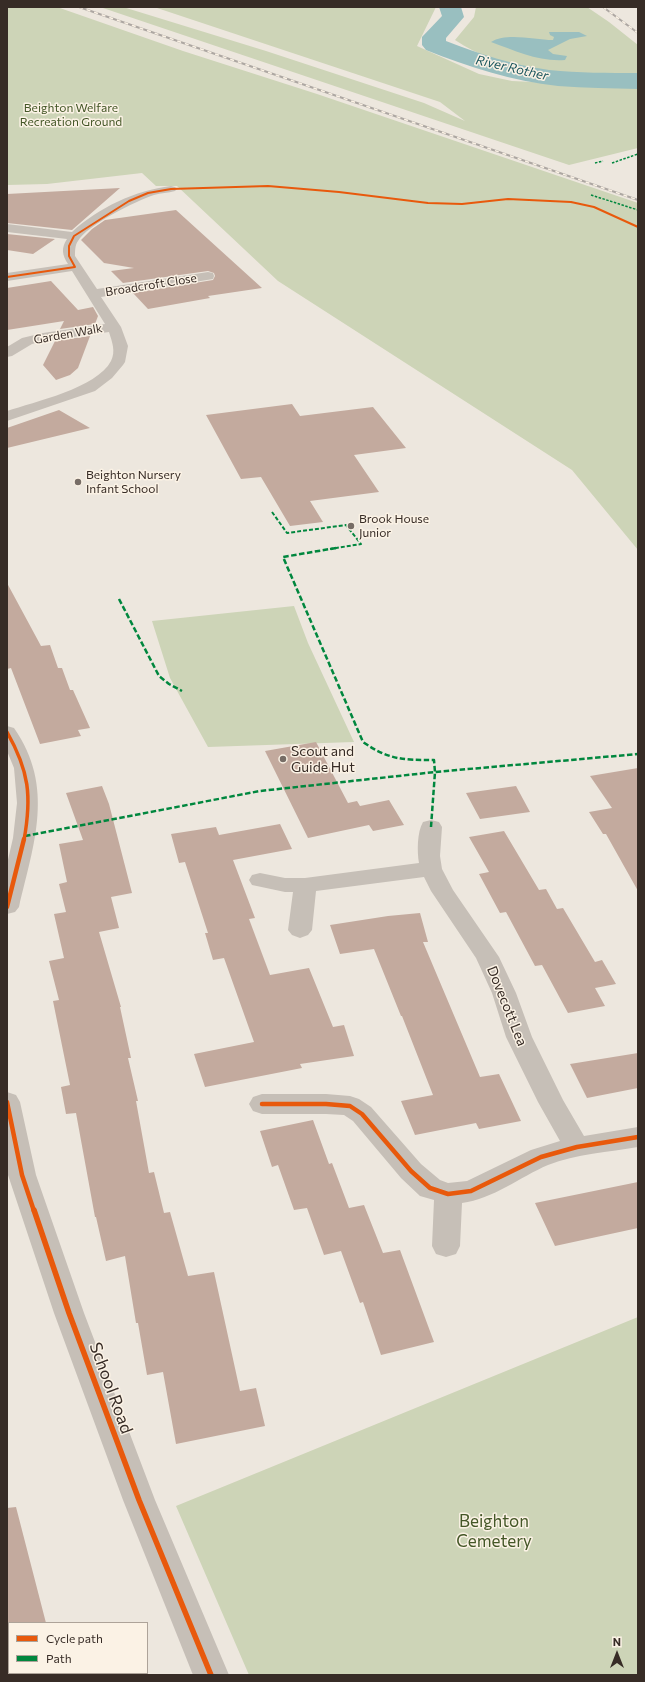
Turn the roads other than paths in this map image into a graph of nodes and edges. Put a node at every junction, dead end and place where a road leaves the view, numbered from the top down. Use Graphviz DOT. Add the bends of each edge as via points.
graph roads {
  1 [pos="140,184"];
  2 [pos="171,189"];
  3 [pos="148,193"];
  4 [pos="7,228"];
  5 [pos="74,236"];
  6 [pos="75,267"];
  7 [pos="208,276"];
  8 [pos="7,277"];
  9 [pos="93,294"];
  10 [pos="114,327"];
  11 [pos="7,335"];
  12 [pos="23,344"];
  13 [pos="7,353"];
  14 [pos="7,416"];
  15 [pos="7,732"];
  16 [pos="431,827"];
  17 [pos="431,868"];
  18 [pos="260,880"];
  19 [pos="305,885"];
  20 [pos="7,907"];
  21 [pos="300,930"];
  22 [pos="7,1102"];
  23 [pos="262,1104"];
  24 [pos="638,1137"];
  25 [pos="577,1147"];
  26 [pos="448,1194"];
  27 [pos="446,1246"];
  28 [pos="211,1675"];
  1 -- 3 [label="street"];
  2 -- 3 [label="street"];
  3 -- 5 [label="street" via="129,201"];
  4 -- 5 [label="street"];
  5 -- 6 [label="street" via="69,246 69,256"];
  6 -- 8 [label="street"];
  6 -- 9 [label="street"];
  7 -- 9 [label="street, Broadcroft Close"];
  9 -- 10 [label="street"];
  10 -- 12 [label="street, Garden Walk" via="43,337"];
  10 -- 14 [label="street" via="121,346 118,362 107,375 90,388"];
  11 -- 12 [label="street, Garden Walk"];
  12 -- 13 [label="street, Garden Walk"];
  15 -- 20 [label="street" via="24,767 29,800 25,836"];
  16 -- 17 [label="street, Dovecott Lea"];
  17 -- 19 [label="street"];
  17 -- 25 [label="street, Dovecott Lea" via="442,891 487,957 504,993 519,1038"];
  18 -- 19 [label="street" via="285,885"];
  19 -- 21 [label="street"];
  22 -- 28 [label="street, School Road" via="22,1175 70,1313 139,1500"];
  23 -- 26 [label="street" via="350,1106 362,1114 410,1171 430,1188"];
  24 -- 25 [label="street"];
  25 -- 26 [label="street" via="541,1157 471,1191"];
  26 -- 27 [label="street"];
}
